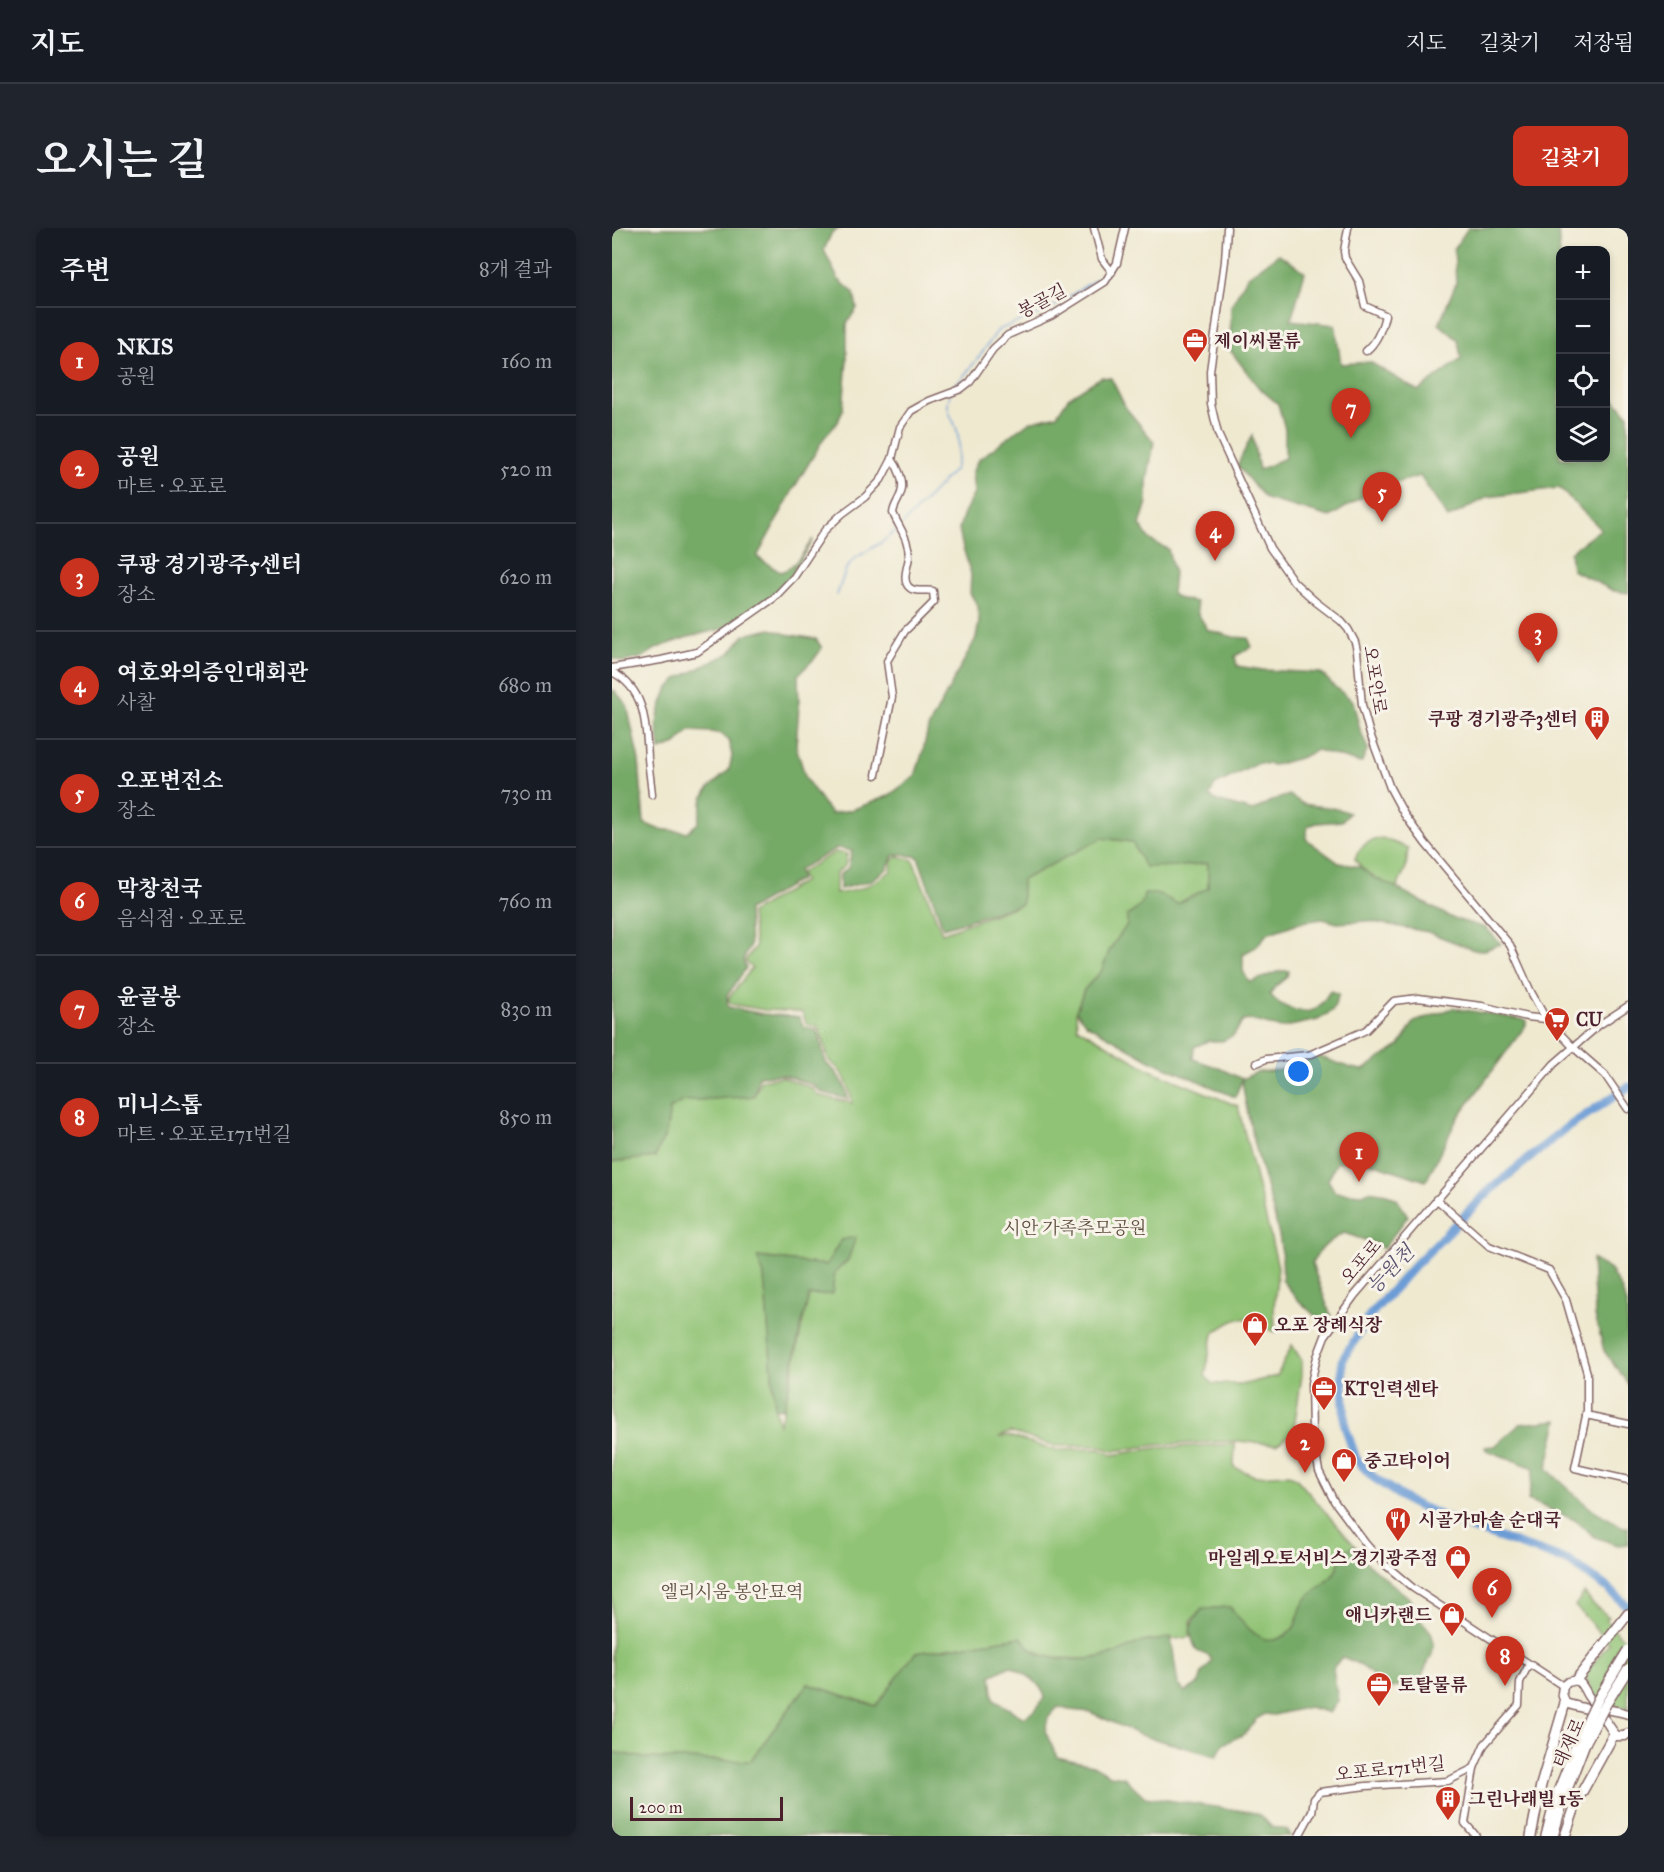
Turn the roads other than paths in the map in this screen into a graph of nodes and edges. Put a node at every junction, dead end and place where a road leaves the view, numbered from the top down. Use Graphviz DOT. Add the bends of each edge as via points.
graph roads {
  1 [pos="1094,228"];
  2 [pos="1125,228"];
  3 [pos="1227,228"];
  4 [pos="1348,228"];
  5 [pos="1112,272"];
  6 [pos="1366,351"];
  7 [pos="892,459"];
  8 [pos="612,670"];
  9 [pos="876,775"];
  10 [pos="652,795"];
  11 [pos="1628,1006"];
  12 [pos="1546,1019"];
  13 [pos="1573,1047"];
  14 [pos="1257,1063"];
  15 [pos="1628,1109"];
  16 [pos="1436,1199"];
  17 [pos="1586,1415"];
  18 [pos="1628,1424"];
  19 [pos="1628,1480"];
  20 [pos="1628,1614"];
  21 [pos="1628,1650"];
  22 [pos="1529,1664"];
  23 [pos="1628,1669"];
  24 [pos="1576,1680"];
  25 [pos="1563,1686"];
  26 [pos="1565,1703"];
  27 [pos="1628,1714"];
  28 [pos="1628,1733"];
  29 [pos="1614,1734"];
  30 [pos="1582,1741"];
  31 [pos="1474,1768"];
  32 [pos="1299,1836"];
  33 [pos="1476,1836"];
  34 [pos="1532,1836"];
  35 [pos="1546,1836"];
  36 [pos="1553,1836"];
  37 [pos="1565,1836"];
  1 -- 5 [label="street" via="1102,259"];
  2 -- 5 [label="street, 봉골길"];
  3 -- 12 [label="street, 오포안로" via="1210,371 1214,419 1221,441 1278,561 1303,591 1341,621 1355,642 1365,718 1397,802 1425,843 1510,945"];
  4 -- 6 [label="street" via="1345,258 1359,281 1365,306 1385,315 1374,345"];
  5 -- 7 [label="street, 봉골길" via="1105,282 1068,306 1004,339 970,381 923,403 906,416"];
  7 -- 8 [label="street" via="876,487 829,525 794,577 774,598 689,655"];
  7 -- 9 [label="street" via="902,487 893,513 909,550 905,579 916,591 933,591 934,602 905,631 887,661 892,697"];
  8 -- 10 [label="street" via="630,685 643,709"];
  11 -- 13 [label="street, 오포로"];
  12 -- 13 [label="street, 오포안로"];
  12 -- 14 [label="street" via="1418,998 1394,1001 1366,1030 1309,1055"];
  13 -- 15 [label="street, 오포안로" via="1605,1075"];
  13 -- 16 [label="street, 오포로" via="1541,1078"];
  16 -- 17 [label="street" via="1489,1246 1549,1270 1566,1300 1587,1373"];
  16 -- 22 [label="street, 오포로" via="1355,1294 1325,1336 1311,1383 1314,1448 1319,1471 1334,1501 1382,1562 1413,1588"];
  17 -- 18 [label="street"];
  17 -- 19 [label="street" via="1575,1468"];
  20 -- 24 [label="highway"];
  21 -- 30 [label="highway, bridge" via="1598,1699"];
  22 -- 25 [label="street, 오포로"];
  22 -- 31 [label="street, 오포로171번길" via="1520,1682 1519,1705 1484,1745"];
  23 -- 30 [label="highway, 태재로, bridge"];
  24 -- 25 [label="main road"];
  24 -- 27 [label="main road" via="1585,1686 1589,1698 1604,1709"];
  25 -- 26 [label="main road"];
  26 -- 29 [label="main road" via="1588,1708 1604,1719"];
  26 -- 34 [label="highway" via="1541,1785"];
  28 -- 29 [label="main road"];
  29 -- 37 [label="highway" via="1577,1802"];
  30 -- 35 [label="highway, 태재로" via="1556,1797"];
  30 -- 36 [label="highway, 태재로"];
  31 -- 32 [label="street, 오포로171번길" via="1448,1781 1320,1792"];
  31 -- 33 [label="street, 오포로171번길" via="1465,1823"];
}
